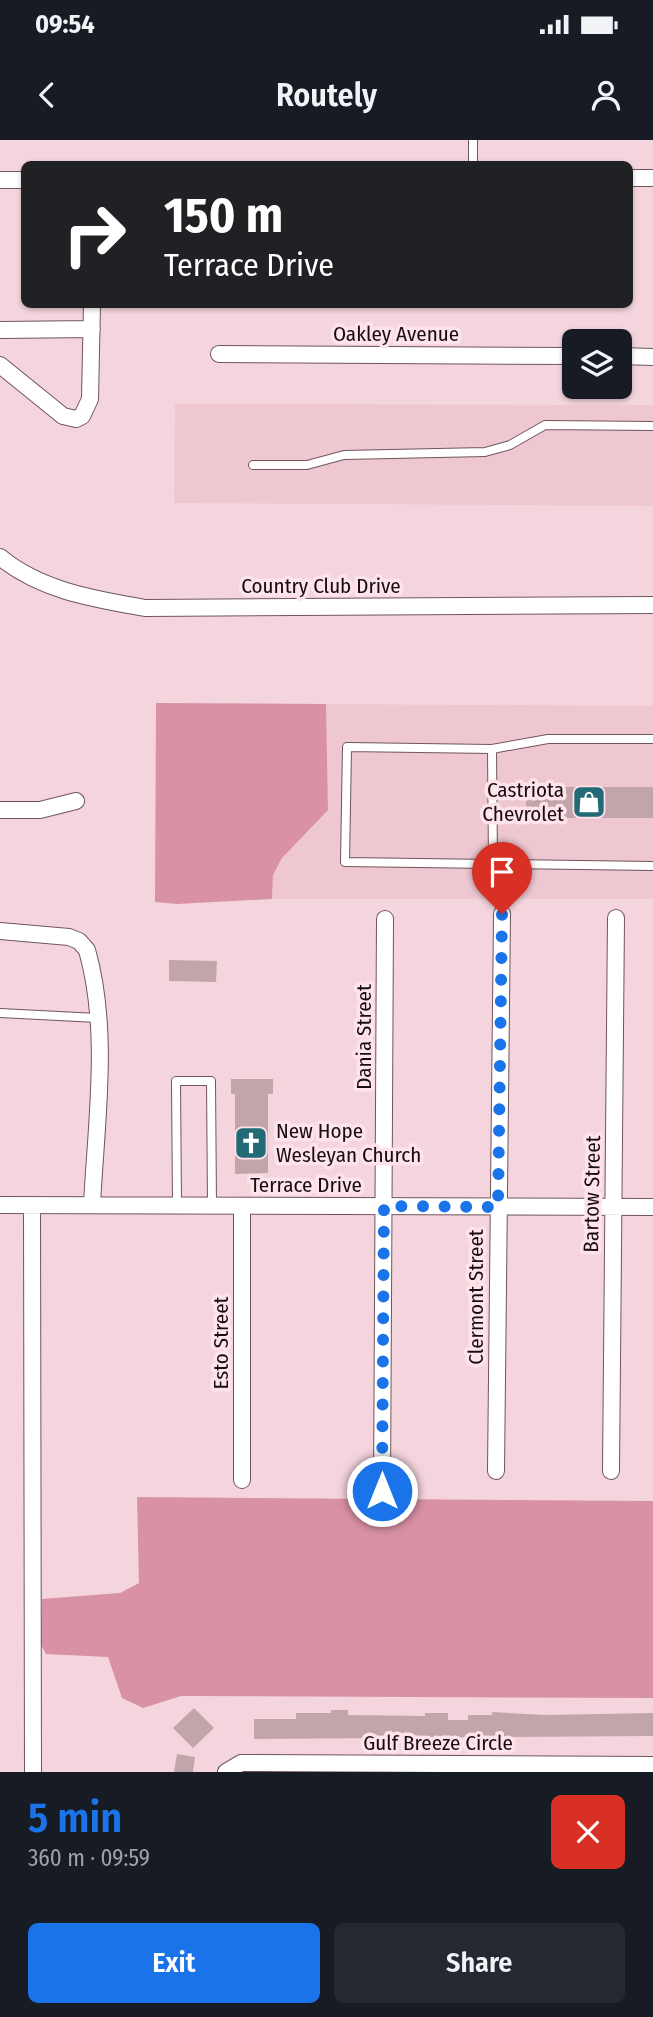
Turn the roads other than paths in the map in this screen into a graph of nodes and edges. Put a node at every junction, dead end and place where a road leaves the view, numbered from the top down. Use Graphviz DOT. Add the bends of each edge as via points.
graph roads {
  1 [pos="473,140"];
  2 [pos="473,161"];
  3 [pos="633,178"];
  4 [pos="653,178"];
  5 [pos="0,180"];
  6 [pos="21,180"];
  7 [pos="92,308"];
  8 [pos="92,329"];
  9 [pos="0,330"];
  10 [pos="219,354"];
  11 [pos="562,356"];
  12 [pos="632,356"];
  13 [pos="653,357"];
  14 [pos="0,365"];
  15 [pos="653,426"];
  16 [pos="253,465"];
  17 [pos="0,557"];
  18 [pos="653,605"];
  19 [pos="653,739"];
  20 [pos="492,749"];
  21 [pos="76,801"];
  22 [pos="0,810"];
  23 [pos="493,864"];
  24 [pos="653,866"];
  25 [pos="502,914"];
  26 [pos="616,918"];
  27 [pos="385,919"];
  28 [pos="0,930"];
  29 [pos="0,1013"];
  30 [pos="98,1018"];
  31 [pos="0,1205"];
  32 [pos="32,1205"];
  33 [pos="92,1205"];
  34 [pos="177,1205"];
  35 [pos="212,1206"];
  36 [pos="242,1206"];
  37 [pos="384,1206"];
  38 [pos="498,1207"];
  39 [pos="613,1207"];
  40 [pos="653,1207"];
  41 [pos="496,1471"];
  42 [pos="611,1471"];
  43 [pos="242,1480"];
  44 [pos="382,1491"];
  45 [pos="653,1765"];
  46 [pos="33,1772"];
  47 [pos="226,1772"];
  1 -- 2 [label="lane"];
  3 -- 4 [label="street"];
  5 -- 6 [label="street"];
  7 -- 8 [label="street"];
  8 -- 9 [label="street"];
  8 -- 14 [label="street" via="90,399 85,413 75,419 63,416"];
  10 -- 11 [label="street, Oakley Avenue"];
  12 -- 13 [label="street"];
  15 -- 16 [label="lane" via="545,425 510,445 485,452 344,455 307,465"];
  17 -- 18 [label="street, Country Club Drive" via="15,569 76,596 145,608"];
  19 -- 20 [label="lane" via="548,738"];
  20 -- 23 [label="lane"];
  20 -- 23 [label="lane" via="347,747 345,862"];
  21 -- 22 [label="street" via="40,810"];
  23 -- 24 [label="lane"];
  25 -- 38 [label="street, Clermont Street"];
  26 -- 39 [label="street, Bartow Street"];
  27 -- 37 [label="street, Dania Street"];
  28 -- 30 [label="street" via="79,941 90,962"];
  29 -- 30 [label="lane"];
  30 -- 33 [label="street"];
  31 -- 32 [label="street, Terrace Drive"];
  32 -- 33 [label="street, Terrace Drive"];
  32 -- 46 [label="street"];
  33 -- 34 [label="street, Terrace Drive"];
  34 -- 35 [label="street, Terrace Drive"];
  34 -- 35 [label="lane" via="176,1081 211,1081"];
  35 -- 36 [label="street, Terrace Drive"];
  36 -- 37 [label="street, Terrace Drive"];
  36 -- 43 [label="street, Esto Street"];
  37 -- 38 [label="street, Terrace Drive"];
  37 -- 44 [label="street, Dania Street"];
  38 -- 39 [label="street, Terrace Drive"];
  38 -- 41 [label="street, Clermont Street"];
  39 -- 40 [label="street, Terrace Drive"];
  39 -- 42 [label="street, Bartow Street"];
  45 -- 47 [label="street, Gulf Breeze Circle" via="241,1763"];
}
